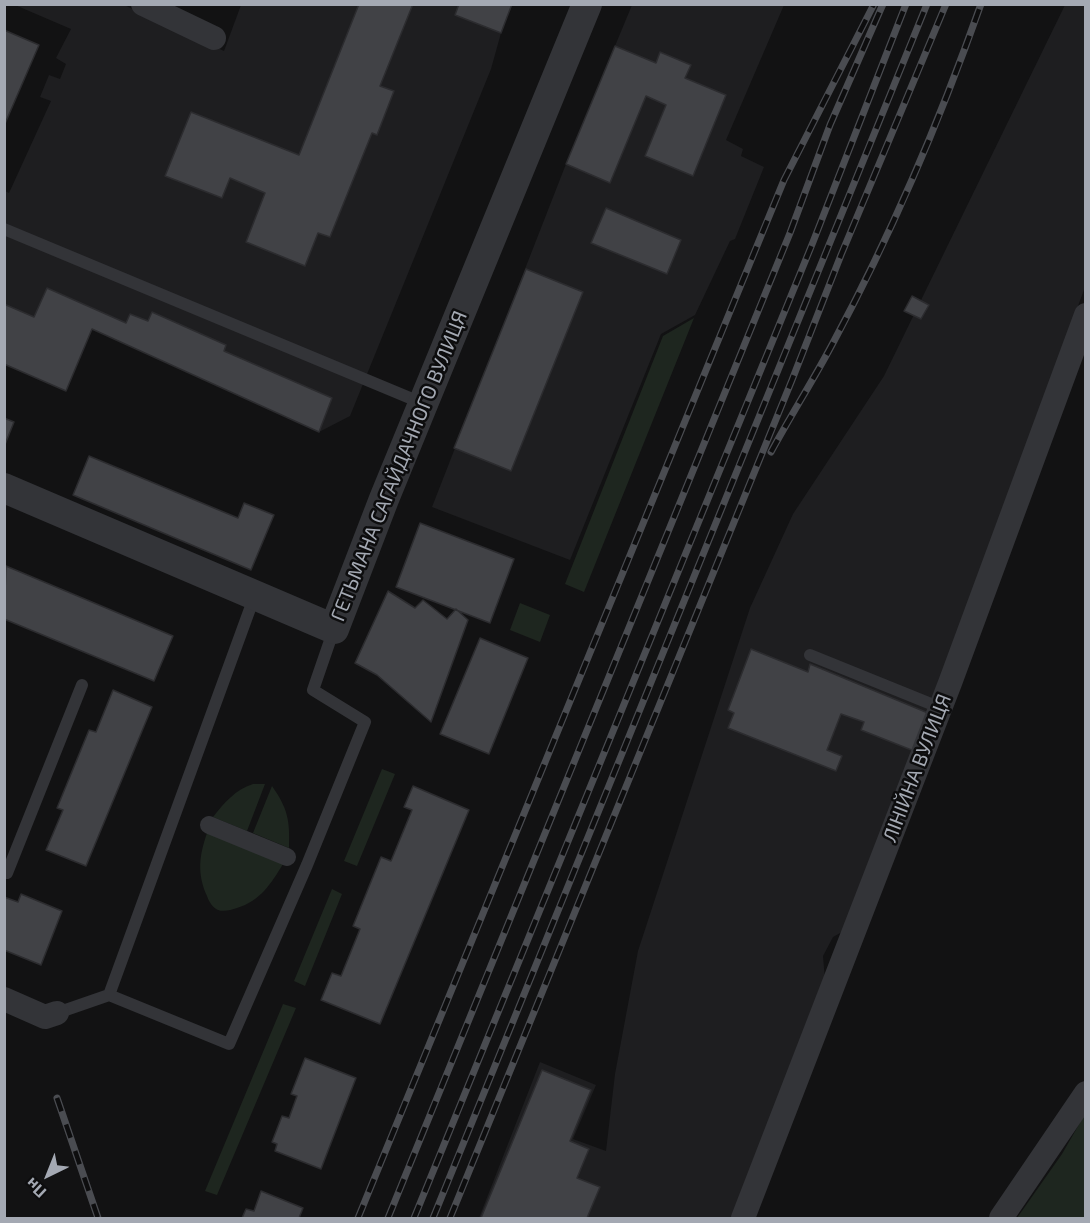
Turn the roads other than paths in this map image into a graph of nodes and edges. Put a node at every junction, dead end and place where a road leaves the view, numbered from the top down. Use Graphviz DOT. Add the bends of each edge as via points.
graph roads {
  1 [pos="143,4"];
  2 [pos="587,4"];
  3 [pos="214,38"];
  4 [pos="4,229"];
  5 [pos="1086,315"];
  6 [pos="423,404"];
  7 [pos="4,488"];
  8 [pos="255,596"];
  9 [pos="334,629"];
  10 [pos="810,655"];
  11 [pos="82,685"];
  12 [pos="940,708"];
  13 [pos="209,825"];
  14 [pos="287,857"];
  15 [pos="4,872"];
  16 [pos="109,995"];
  17 [pos="4,999"];
  18 [pos="57,1013"];
  19 [pos="1086,1093"];
  20 [pos="743,1218"];
  21 [pos="1001,1218"];
  1 -- 3 [label="street"];
  2 -- 6 [label="street, ГЕТЬМАНА САГАЙДАЧНОГО ВУЛИЦЯ"];
  4 -- 6 [label="lane"];
  5 -- 12 [label="street, ЛІНІЙНА ВУЛИЦЯ"];
  6 -- 9 [label="street, ГЕТЬМАНА САГАЙДАЧНОГО ВУЛИЦЯ"];
  7 -- 8 [label="street, ГЕТЬМАНА САГАЙДАЧНОГО ВУЛИЦЯ"];
  8 -- 9 [label="street, ГЕТЬМАНА САГАЙДАЧНОГО ВУЛИЦЯ"];
  8 -- 16 [label="lane"];
  9 -- 16 [label="lane" via="313,690 365,722 230,1044"];
  10 -- 12 [label="lane"];
  11 -- 15 [label="lane" via="7,873"];
  12 -- 20 [label="street, ЛІНІЙНА ВУЛИЦЯ"];
  13 -- 14 [label="street"];
  16 -- 18 [label="lane"];
  17 -- 18 [label="street" via="45,1017"];
  19 -- 21 [label="street"];
}
